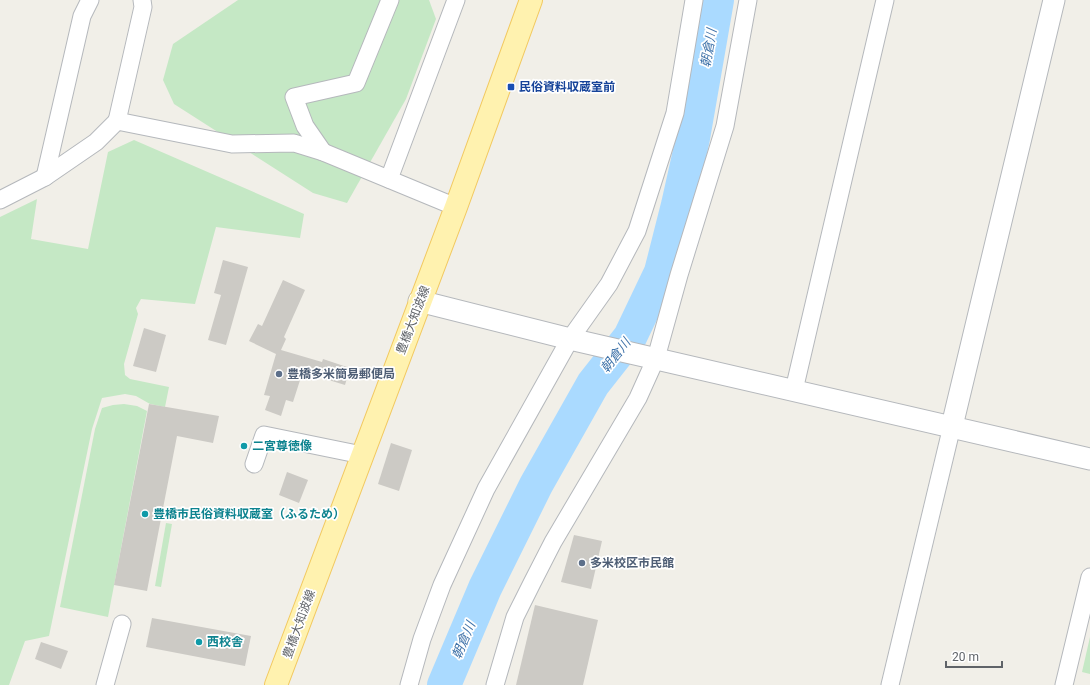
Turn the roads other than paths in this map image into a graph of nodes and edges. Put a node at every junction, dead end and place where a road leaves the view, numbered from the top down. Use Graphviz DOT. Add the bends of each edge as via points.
graph roads {
  1 [pos="90,0"];
  2 [pos="142,0"];
  3 [pos="390,0"];
  4 [pos="456,0"];
  5 [pos="531,0"];
  6 [pos="694,0"];
  7 [pos="748,0"];
  8 [pos="885,0"];
  9 [pos="1054,0"];
  10 [pos="117,121"];
  11 [pos="323,152"];
  12 [pos="45,177"];
  13 [pos="389,179"];
  14 [pos="0,200"];
  15 [pos="456,207"];
  16 [pos="420,301"];
  17 [pos="578,341"];
  18 [pos="652,358"];
  19 [pos="794,390"];
  20 [pos="952,426"];
  21 [pos="362,455"];
  22 [pos="1090,459"];
  23 [pos="254,464"];
  24 [pos="1090,577"];
  25 [pos="122,624"];
  26 [pos="105,685"];
  27 [pos="276,685"];
  28 [pos="409,685"];
  29 [pos="495,685"];
  30 [pos="890,685"];
  31 [pos="1064,685"];
  1 -- 12 [label="street" via="82,16"];
  2 -- 10 [label="street" via="143,7"];
  3 -- 11 [label="street" via="356,83 294,97 305,126"];
  4 -- 13 [label="street"];
  5 -- 15 [label="main road, 豊橋大知波線"];
  6 -- 17 [label="street" via="675,113 637,231"];
  7 -- 18 [label="street" via="725,126"];
  8 -- 19 [label="street"];
  9 -- 20 [label="street"];
  10 -- 11 [label="street" via="232,144 294,143"];
  10 -- 12 [label="street" via="96,142"];
  11 -- 13 [label="street"];
  12 -- 14 [label="street"];
  13 -- 15 [label="street"];
  15 -- 16 [label="main road, 豊橋大知波線"];
  16 -- 17 [label="street"];
  16 -- 21 [label="main road, 豊橋大知波線"];
  17 -- 18 [label="street"];
  17 -- 28 [label="street" via="486,489 442,585 422,639"];
  18 -- 19 [label="street"];
  18 -- 29 [label="street" via="638,398 553,542 515,617"];
  19 -- 20 [label="street"];
  20 -- 22 [label="street"];
  20 -- 30 [label="street"];
  21 -- 23 [label="street" via="264,435"];
  21 -- 27 [label="main road, 豊橋大知波線"];
  24 -- 31 [label="street"];
  25 -- 26 [label="street"];
}
